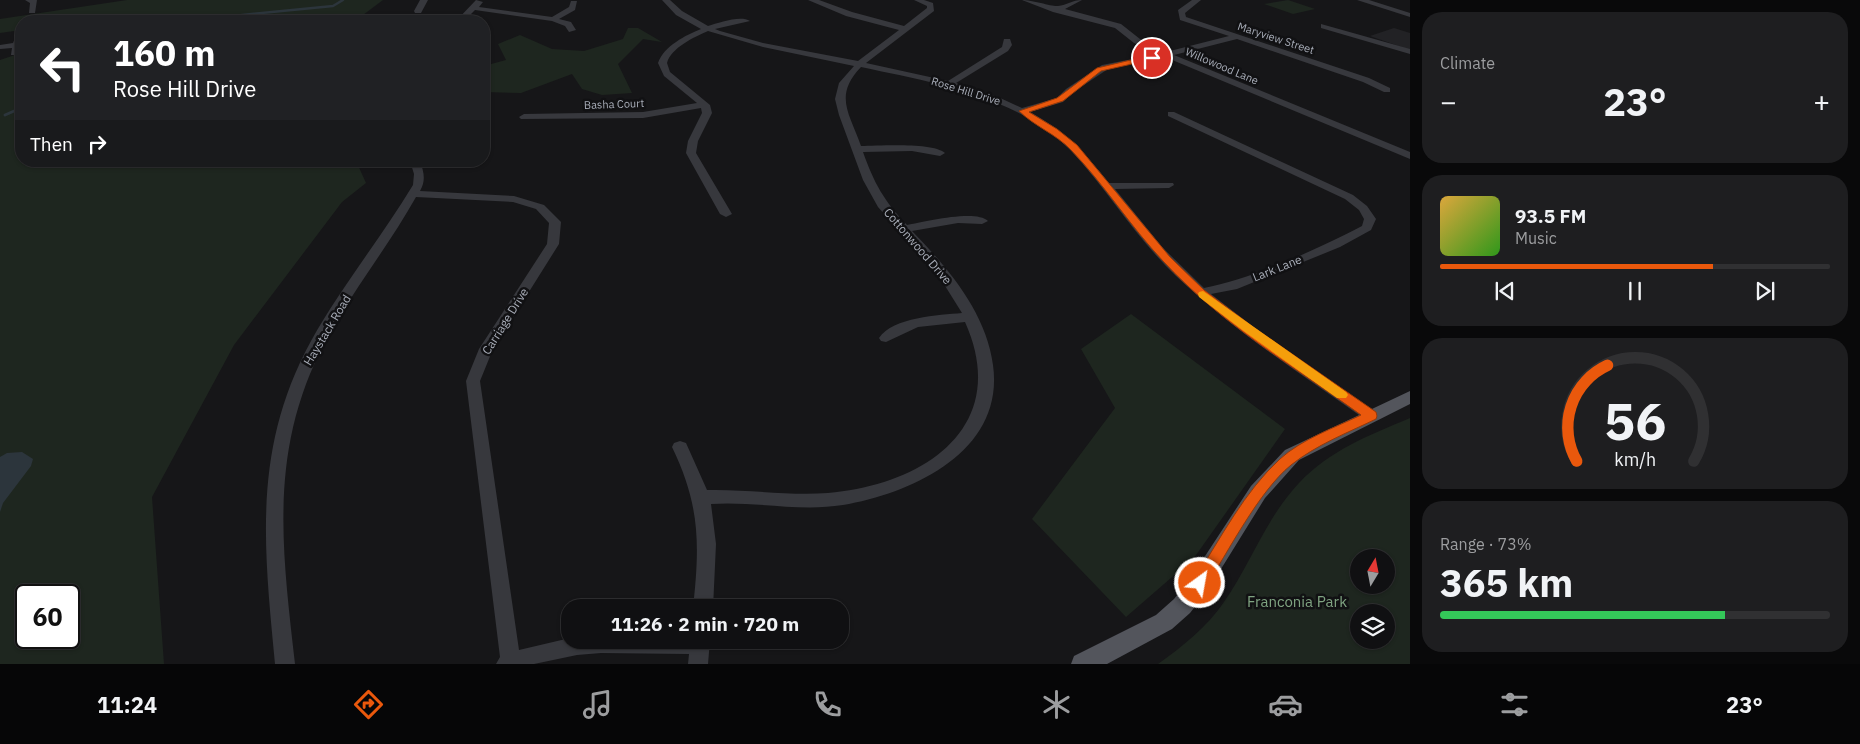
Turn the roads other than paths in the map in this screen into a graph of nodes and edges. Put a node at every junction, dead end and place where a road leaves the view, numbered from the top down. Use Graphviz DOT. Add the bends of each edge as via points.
graph roads {
  1 [pos="30,0"];
  2 [pos="424,0"];
  3 [pos="481,0"];
  4 [pos="666,0"];
  5 [pos="812,0"];
  6 [pos="918,0"];
  7 [pos="1026,0"];
  8 [pos="1078,0"];
  9 [pos="1197,0"];
  10 [pos="1361,0"];
  11 [pos="574,3"];
  12 [pos="473,8"];
  13 [pos="1056,10"];
  14 [pos="32,11"];
  15 [pos="418,11"];
  16 [pos="466,15"];
  17 [pos="1410,15"];
  18 [pos="553,19"];
  19 [pos="746,21"];
  20 [pos="1324,26"];
  21 [pos="708,28"];
  22 [pos="906,29"];
  23 [pos="572,30"];
  24 [pos="1235,37"];
  25 [pos="1007,41"];
  26 [pos="0,47"];
  27 [pos="15,49"];
  28 [pos="1410,52"];
  29 [pos="1164,54"];
  30 [pos="860,64"];
  31 [pos="949,84"];
  32 [pos="1387,90"];
  33 [pos="705,105"];
  34 [pos="1023,111"];
  35 [pos="1171,114"];
  36 [pos="524,117"];
  37 [pos="856,149"];
  38 [pos="940,153"];
  39 [pos="1410,156"];
  40 [pos="416,167"];
  41 [pos="1169,185"];
  42 [pos="1106,186"];
  43 [pos="413,194"];
  44 [pos="726,214"];
  45 [pos="982,221"];
  46 [pos="903,229"];
  47 [pos="1200,292"];
  48 [pos="970,317"];
  49 [pos="886,338"];
  50 [pos="1410,397"];
  51 [pos="1371,416"];
  52 [pos="680,447"];
  53 [pos="702,497"];
  54 [pos="704,599"];
  55 [pos="699,650"];
  56 [pos="509,663"];
  57 [pos="285,664"];
  58 [pos="1083,664"];
  1 -- 14 [label="street" via="34,2"];
  2 -- 15 [label="street"];
  3 -- 12 [label="street"];
  4 -- 21 [label="street, Rose Hill Drive" via="678,12"];
  5 -- 22 [label="street" via="854,16"];
  6 -- 22 [label="street, Cottonwood Drive" via="934,7"];
  7 -- 13 [label="street, Willowood Lane"];
  8 -- 13 [label="street"];
  9 -- 24 [label="street, Maryview Street" via="1180,14 1183,18"];
  10 -- 17 [label="street"];
  11 -- 18 [label="street" via="572,8"];
  12 -- 16 [label="street"];
  12 -- 18 [label="street"];
  13 -- 29 [label="street, Willowood Lane" via="1118,26 1137,41"];
  18 -- 23 [label="street" via="568,24"];
  19 -- 21 [label="street"];
  20 -- 28 [label="street"];
  21 -- 30 [label="street, Rose Hill Drive" via="746,41"];
  21 -- 33 [label="street" via="693,34 661,62 667,74"];
  22 -- 30 [label="street, Cottonwood Drive"];
  24 -- 29 [label="street"];
  24 -- 32 [label="street, Maryview Street" via="1366,80"];
  25 -- 31 [label="street" via="1005,48"];
  26 -- 27 [label="street"];
  29 -- 34 [label="street" via="1105,66 1060,100"];
  29 -- 39 [label="street, Willowood Lane"];
  30 -- 31 [label="street, Rose Hill Drive"];
  30 -- 37 [label="street, Cottonwood Drive" via="846,78 840,94"];
  31 -- 34 [label="street, Rose Hill Drive"];
  33 -- 36 [label="street, Basha Court" via="643,115"];
  33 -- 44 [label="street" via="707,113 693,141 691,153"];
  34 -- 42 [label="street, Rose Hill Drive" via="1065,140"];
  35 -- 47 [label="street, Lark Lane" via="1356,202 1368,214 1370,223 1352,237 1232,286"];
  37 -- 38 [label="street" via="912,148"];
  37 -- 46 [label="street, Cottonwood Drive" via="875,194"];
  40 -- 43 [label="street, Haystack Road" via="419,178"];
  41 -- 42 [label="street"];
  42 -- 47 [label="street, Rose Hill Drive" via="1166,259"];
  43 -- 56 [label="street, Carriage Drive" via="514,198 540,208 554,222 554,244 486,349 473,381"];
  43 -- 57 [label="street, Haystack Road" via="318,341 302,373 282,430 272,511"];
  45 -- 46 [label="street" via="958,220"];
  46 -- 48 [label="street, Cottonwood Drive" via="945,276"];
  47 -- 51 [label="street, Rose Hill Drive"];
  48 -- 49 [label="street" via="911,324"];
  48 -- 53 [label="street, Cottonwood Drive" via="983,353 986,391 972,428 942,460 899,484 845,498 808,501 742,496"];
  50 -- 51 [label="main road"];
  51 -- 58 [label="main road" via="1310,445 1285,462 1258,492 1182,606 1164,622"];
  52 -- 53 [label="street"];
  53 -- 54 [label="street" via="708,543"];
  55 -- 56 [label="street" via="636,642 597,643 559,649"];
}
